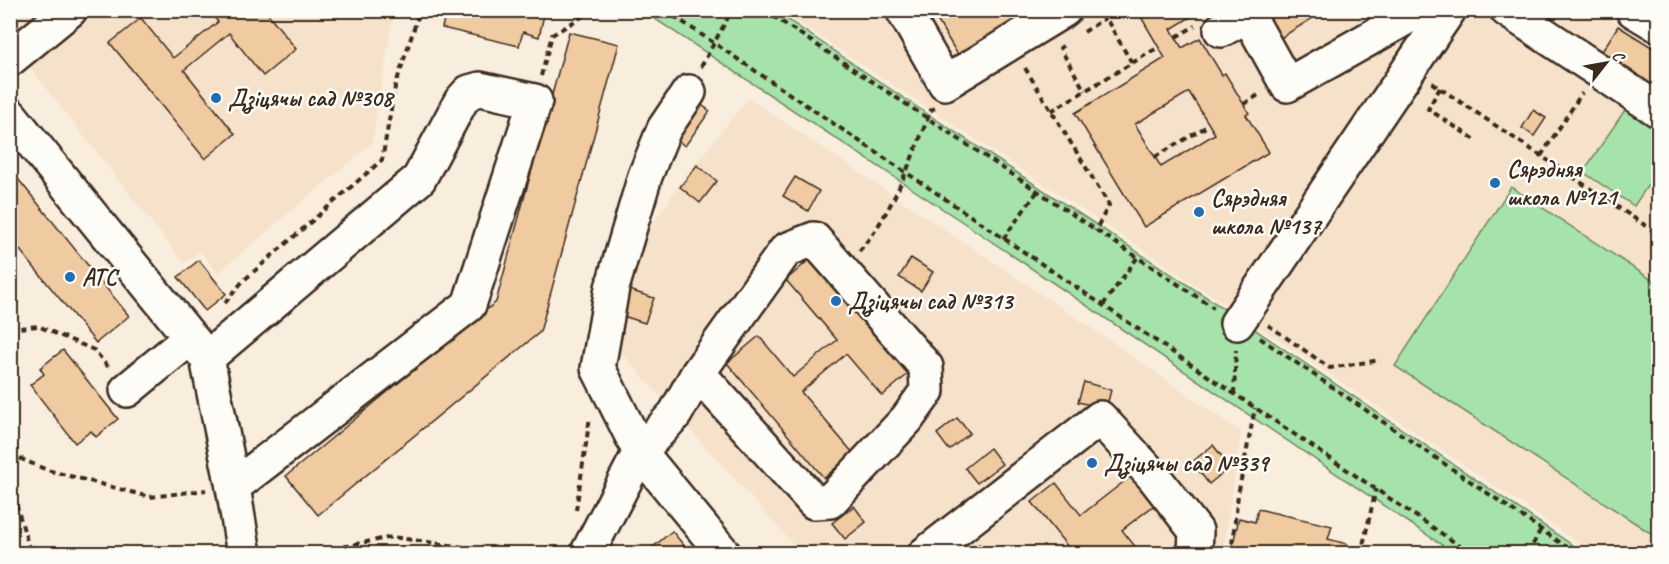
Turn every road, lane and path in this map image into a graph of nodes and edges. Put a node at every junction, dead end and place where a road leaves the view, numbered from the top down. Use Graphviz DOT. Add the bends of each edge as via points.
graph roads {
  1 [pos="70,10"];
  2 [pos="420,10"];
  3 [pos="592,10"];
  4 [pos="664,10"];
  5 [pos="732,10"];
  6 [pos="764,10"];
  7 [pos="903,10"];
  8 [pos="1101,10"];
  9 [pos="1420,10"];
  10 [pos="1449,10"];
  11 [pos="1507,10"];
  12 [pos="1633,10"];
  13 [pos="1105,18"];
  14 [pos="1071,23"];
  15 [pos="1659,25"];
  16 [pos="1221,30"];
  17 [pos="1069,42"];
  18 [pos="713,44"];
  19 [pos="1159,47"];
  20 [pos="10,59"];
  21 [pos="1132,63"];
  22 [pos="1025,68"];
  23 [pos="1410,68"];
  24 [pos="1598,70"];
  25 [pos="1440,88"];
  26 [pos="1085,91"];
  27 [pos="688,92"];
  28 [pos="535,102"];
  29 [pos="1659,110"];
  30 [pos="1051,111"];
  31 [pos="10,115"];
  32 [pos="1209,125"];
  33 [pos="1477,141"];
  34 [pos="1541,156"];
  35 [pos="1155,158"];
  36 [pos="905,172"];
  37 [pos="1037,192"];
  38 [pos="1095,231"];
  39 [pos="1659,234"];
  40 [pos="1003,239"];
  41 [pos="1137,258"];
  42 [pos="841,271"];
  43 [pos="223,305"];
  44 [pos="1103,305"];
  45 [pos="1241,316"];
  46 [pos="10,329"];
  47 [pos="199,348"];
  48 [pos="1380,360"];
  49 [pos="698,374"];
  50 [pos="127,390"];
  51 [pos="1234,394"];
  52 [pos="1255,408"];
  53 [pos="591,412"];
  54 [pos="640,452"];
  55 [pos="10,454"];
  56 [pos="10,484"];
  57 [pos="233,487"];
  58 [pos="1376,489"];
  59 [pos="1541,529"];
  60 [pos="588,552"];
  61 [pos="1362,553"];
  62 [pos="31,554"];
  63 [pos="244,554"];
  64 [pos="324,554"];
  65 [pos="513,554"];
  66 [pos="724,554"];
  67 [pos="925,554"];
  68 [pos="1195,554"];
  69 [pos="1231,554"];
  70 [pos="1472,554"];
  71 [pos="1528,554"];
  72 [pos="1577,554"];
  1 -- 20 [label="lane"];
  2 -- 43 [label="path" via="395,87 382,160 243,281"];
  3 -- 28 [label="path" via="552,35"];
  4 -- 18 [label="path"];
  5 -- 18 [label="path"];
  6 -- 37 [label="path"];
  7 -- 14 [label="lane" via="945,83"];
  8 -- 13 [label="path"];
  9 -- 16 [label="lane" via="1287,85 1248,15"];
  10 -- 23 [label="lane"];
  11 -- 24 [label="lane"];
  12 -- 15 [label="lane"];
  13 -- 14 [label="path"];
  13 -- 21 [label="path"];
  17 -- 26 [label="path" via="1060,48"];
  18 -- 27 [label="path"];
  18 -- 36 [label="path"];
  19 -- 21 [label="path"];
  21 -- 26 [label="path"];
  22 -- 30 [label="path"];
  23 -- 25 [label="path"];
  23 -- 45 [label="lane"];
  24 -- 29 [label="lane"];
  24 -- 34 [label="path"];
  25 -- 33 [label="path" via="1428,109"];
  25 -- 34 [label="path"];
  26 -- 30 [label="path"];
  27 -- 54 [label="lane" via="664,129 645,176 612,288 598,368"];
  28 -- 47 [label="lane" via="480,89 469,92 419,179"];
  28 -- 57 [label="lane" via="469,305"];
  30 -- 38 [label="path" via="1109,205"];
  31 -- 47 [label="lane"];
  32 -- 35 [label="path"];
  34 -- 39 [label="path"];
  36 -- 40 [label="path"];
  36 -- 42 [label="path" via="873,237"];
  37 -- 38 [label="path"];
  37 -- 40 [label="path"];
  38 -- 41 [label="path"];
  40 -- 44 [label="path"];
  41 -- 44 [label="path"];
  41 -- 45 [label="path"];
  42 -- 49 [label="lane" via="814,239 786,250"];
  42 -- 49 [label="lane" via="926,367 927,391 908,419 830,501 814,502"];
  44 -- 51 [label="path"];
  45 -- 48 [label="path" via="1330,368"];
  45 -- 51 [label="path"];
  45 -- 59 [label="path"];
  46 -- 50 [label="path" via="38,326 94,350"];
  47 -- 50 [label="lane"];
  47 -- 57 [label="lane"];
  49 -- 54 [label="lane" via="675,414"];
  51 -- 52 [label="path"];
  52 -- 58 [label="path"];
  52 -- 69 [label="path"];
  53 -- 60 [label="path" via="576,512"];
  54 -- 60 [label="lane"];
  54 -- 66 [label="lane"];
  55 -- 57 [label="path" via="46,470 150,497"];
  56 -- 62 [label="path"];
  57 -- 63 [label="lane"];
  58 -- 61 [label="path"];
  58 -- 70 [label="path"];
  59 -- 71 [label="path"];
  59 -- 72 [label="path"];
  64 -- 65 [label="path" via="392,537"];
  67 -- 68 [label="lane" via="1100,418 1196,531"];
}
